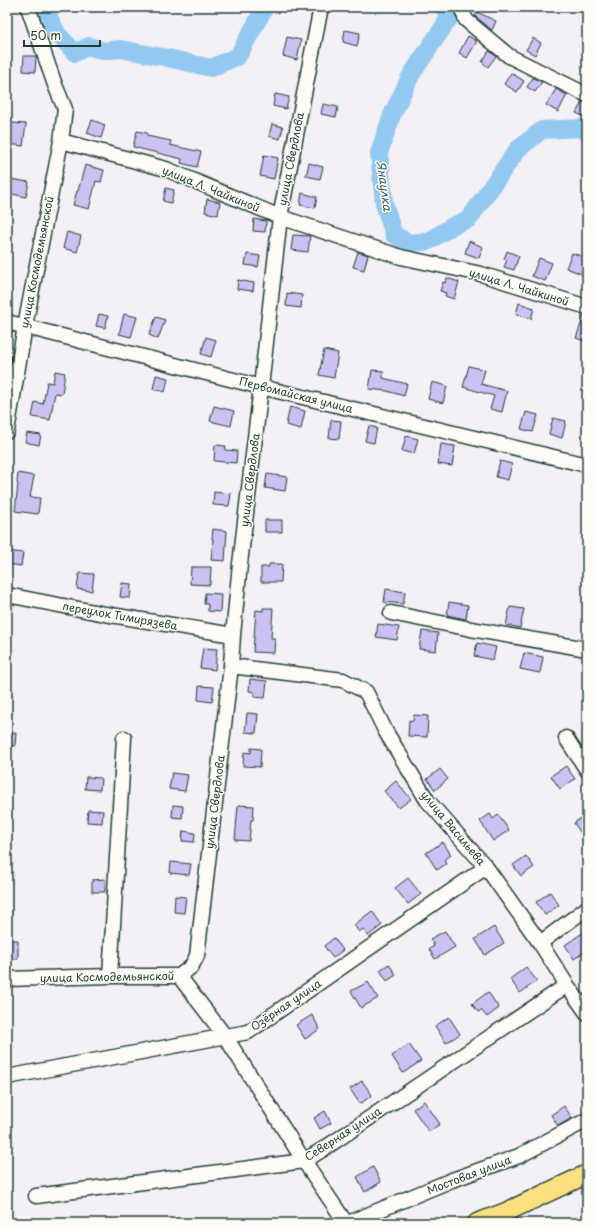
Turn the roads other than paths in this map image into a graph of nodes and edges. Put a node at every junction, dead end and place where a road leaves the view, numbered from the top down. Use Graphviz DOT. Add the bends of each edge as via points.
graph roads {
  1 [pos="28,7"];
  2 [pos="321,7"];
  3 [pos="460,7"];
  4 [pos="587,95"];
  5 [pos="61,141"];
  6 [pos="280,216"];
  7 [pos="587,307"];
  8 [pos="7,322"];
  9 [pos="25,326"];
  10 [pos="261,387"];
  11 [pos="7,431"];
  12 [pos="587,465"];
  13 [pos="7,595"];
  14 [pos="391,613"];
  15 [pos="233,635"];
  16 [pos="587,649"];
  17 [pos="231,666"];
  18 [pos="124,738"];
  19 [pos="566,738"];
  20 [pos="587,770"];
  21 [pos="486,867"];
  22 [pos="587,908"];
  23 [pos="540,943"];
  24 [pos="197,956"];
  25 [pos="110,976"];
  26 [pos="179,976"];
  27 [pos="7,979"];
  28 [pos="567,984"];
  29 [pos="587,1013"];
  30 [pos="225,1036"];
  31 [pos="7,1077"];
  32 [pos="587,1120"];
  33 [pos="304,1160"];
  34 [pos="587,1174"];
  35 [pos="36,1196"];
  36 [pos="347,1223"];
  37 [pos="476,1223"];
  1 -- 5 [label="street" via="65,108"];
  2 -- 6 [label="street, улица Свердлова"];
  3 -- 4 [label="street" via="466,20 509,56"];
  5 -- 6 [label="street, улица Л. Чайкиной" via="166,169"];
  5 -- 9 [label="street, улица Космодемьянской"];
  6 -- 7 [label="street, улица Л. Чайкиной" via="401,257 480,274"];
  6 -- 10 [label="street, улица Свердлова"];
  8 -- 9 [label="street, Первомайская улица"];
  9 -- 10 [label="street, Первомайская улица"];
  9 -- 11 [label="street, улица Космодемьянской"];
  10 -- 12 [label="street, Первомайская улица"];
  10 -- 15 [label="street, улица Свердлова"];
  13 -- 15 [label="street, переулок Тимирязева"];
  14 -- 16 [label="street"];
  15 -- 17 [label="street, улица Свердлова"];
  17 -- 21 [label="street, улица Васильева" via="343,680 366,692 386,732 428,800"];
  17 -- 24 [label="street, улица Свердлова"];
  18 -- 25 [label="street"];
  19 -- 20 [label="street"];
  21 -- 23 [label="street, улица Васильева"];
  21 -- 30 [label="street, Озёрная улица" via="248,1032"];
  22 -- 23 [label="street"];
  23 -- 28 [label="street, улица Васильева"];
  24 -- 26 [label="street, улица Космодемьянской" via="191,967"];
  25 -- 26 [label="street, улица Космодемьянской"];
  25 -- 27 [label="street, улица Космодемьянской"];
  26 -- 30 [label="street"];
  28 -- 29 [label="street, улица Васильева"];
  28 -- 33 [label="street, Северная улица"];
  30 -- 31 [label="street, Озёрная улица"];
  30 -- 33 [label="street"];
  32 -- 36 [label="street, Мостовая улица" via="519,1156"];
  33 -- 35 [label="street, Северная улица"];
  33 -- 36 [label="street"];
  34 -- 37 [label="main road" via="506,1212"];
}
